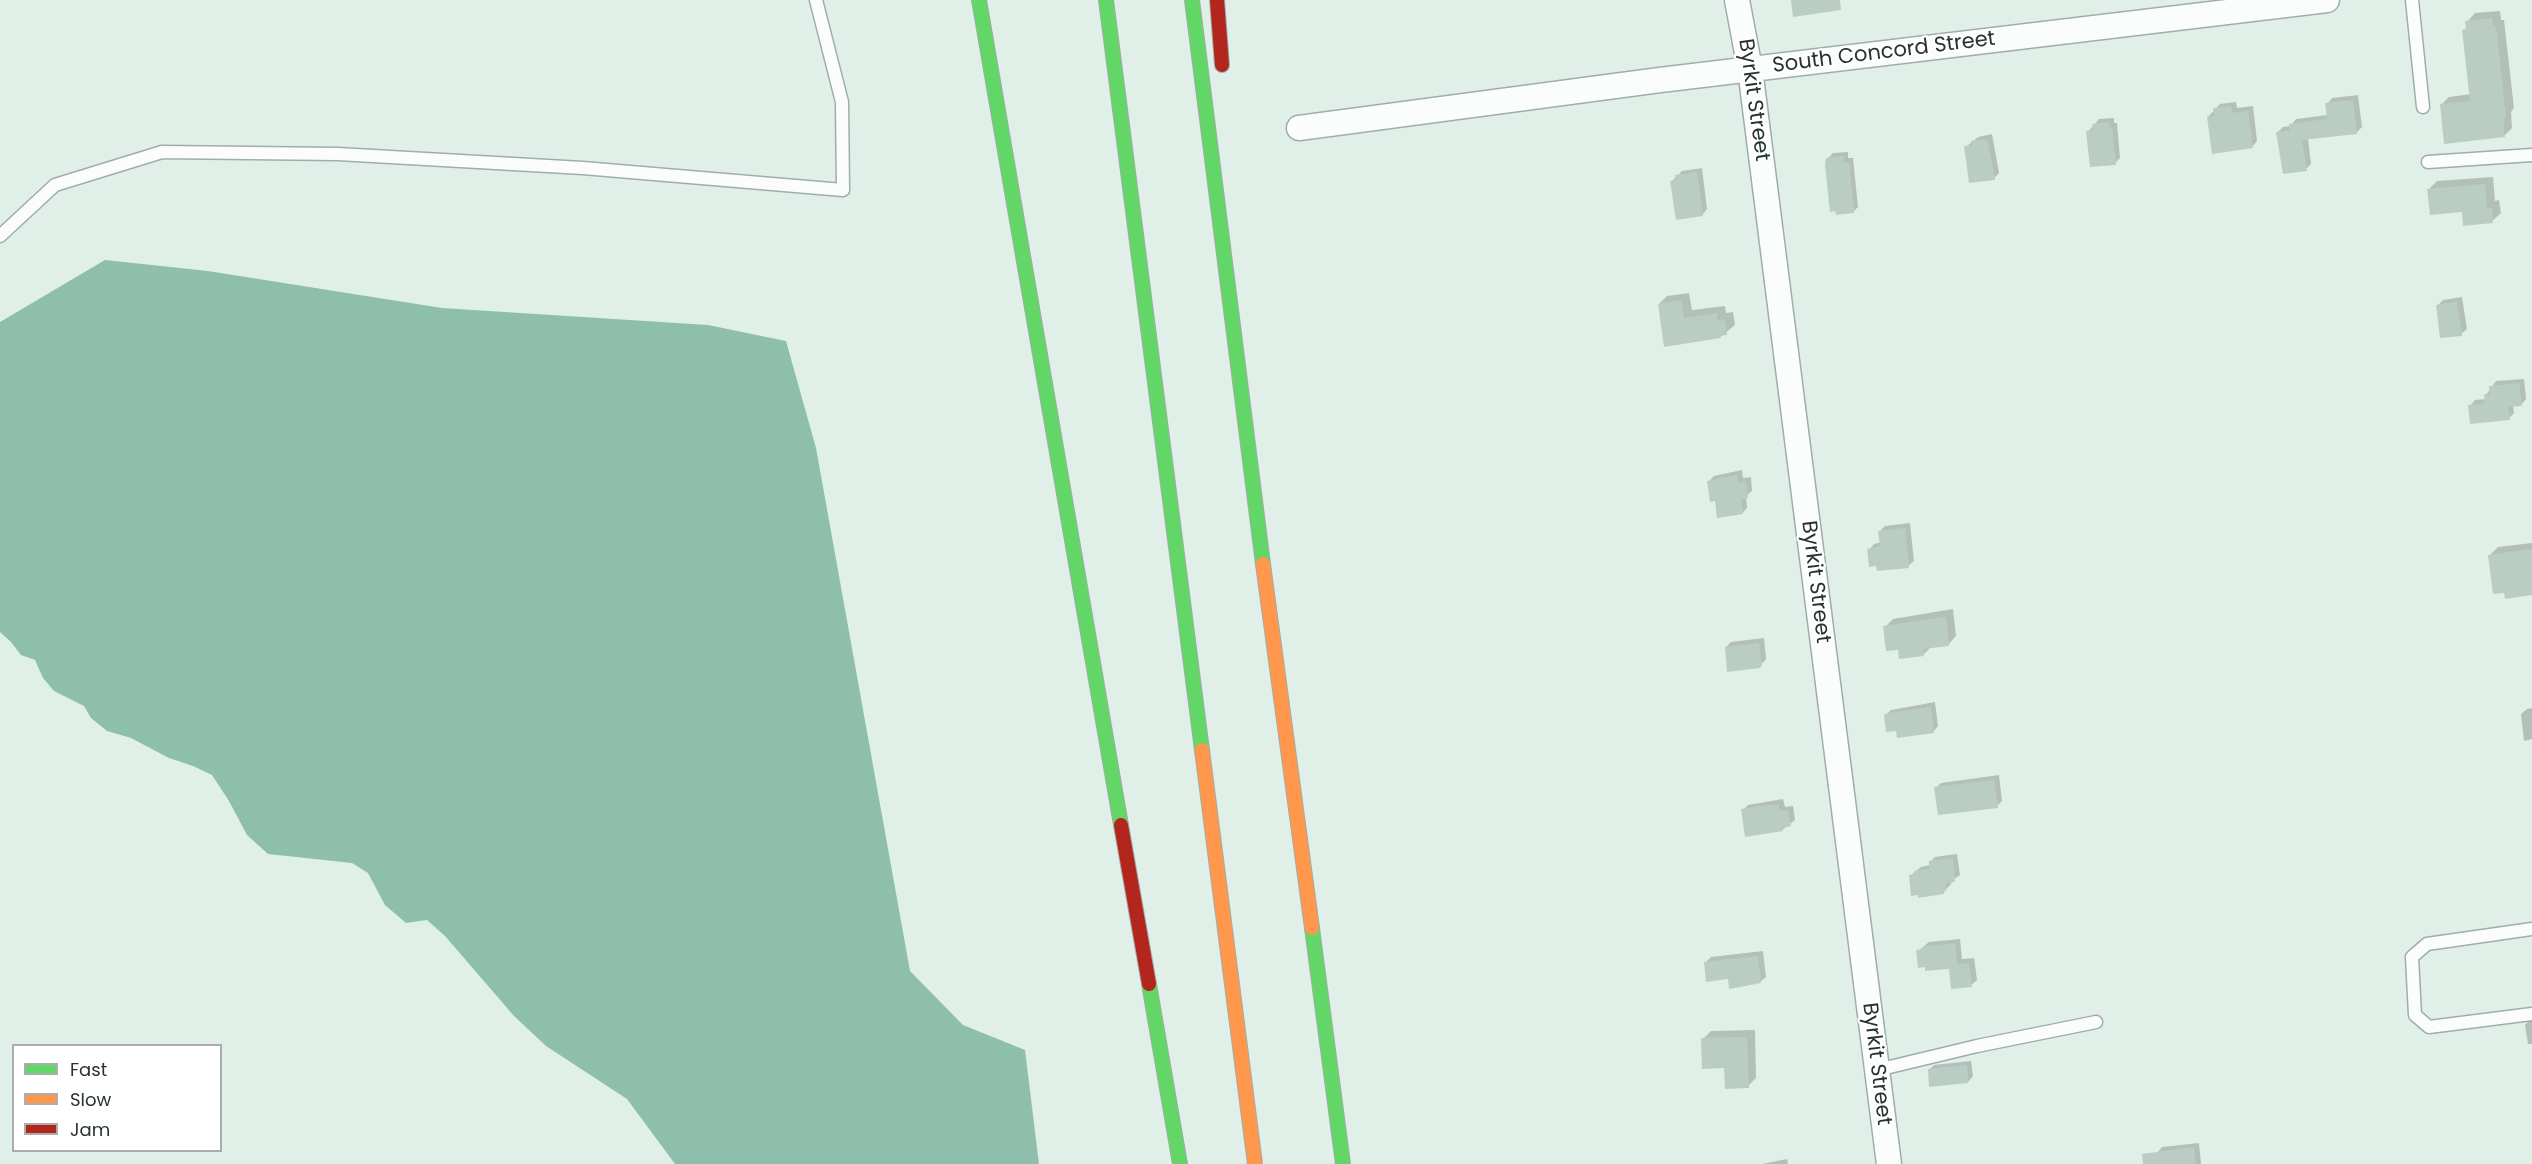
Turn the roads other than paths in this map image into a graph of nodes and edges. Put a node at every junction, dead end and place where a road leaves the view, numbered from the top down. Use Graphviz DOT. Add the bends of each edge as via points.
graph roads {
  1 [pos="816,0"];
  2 [pos="979,0"];
  3 [pos="1105,0"];
  4 [pos="1192,0"];
  5 [pos="1216,0"];
  6 [pos="1737,0"];
  7 [pos="2326,0"];
  8 [pos="2412,0"];
  9 [pos="1750,69"];
  10 [pos="1223,83"];
  11 [pos="2423,107"];
  12 [pos="1299,128"];
  13 [pos="2532,154"];
  14 [pos="2428,162"];
  15 [pos="1234,225"];
  16 [pos="0,236"];
  17 [pos="1259,533"];
  18 [pos="2532,929"];
  19 [pos="2532,1014"];
  20 [pos="2096,1022"];
  21 [pos="1877,1070"];
  22 [pos="1180,1164"];
  23 [pos="1255,1164"];
  24 [pos="1343,1164"];
  25 [pos="1889,1164"];
  1 -- 16 [label="lane" via="842,102 843,190 583,168 338,154 162,152 55,185"];
  2 -- 22 [label="highway"];
  3 -- 23 [label="highway"];
  4 -- 17 [label="highway"];
  5 -- 10 [label="highway"];
  6 -- 9 [label="street, Byrkit Street"];
  7 -- 9 [label="street, South Concord Street"];
  8 -- 11 [label="lane"];
  9 -- 12 [label="street, South Concord Street"];
  9 -- 21 [label="street, Byrkit Street"];
  13 -- 14 [label="lane"];
  15 -- 17 [label="highway"];
  17 -- 24 [label="highway"];
  18 -- 19 [label="lane" via="2427,945 2412,957 2415,1014 2429,1027"];
  20 -- 21 [label="lane"];
  21 -- 25 [label="street, Byrkit Street"];
}
